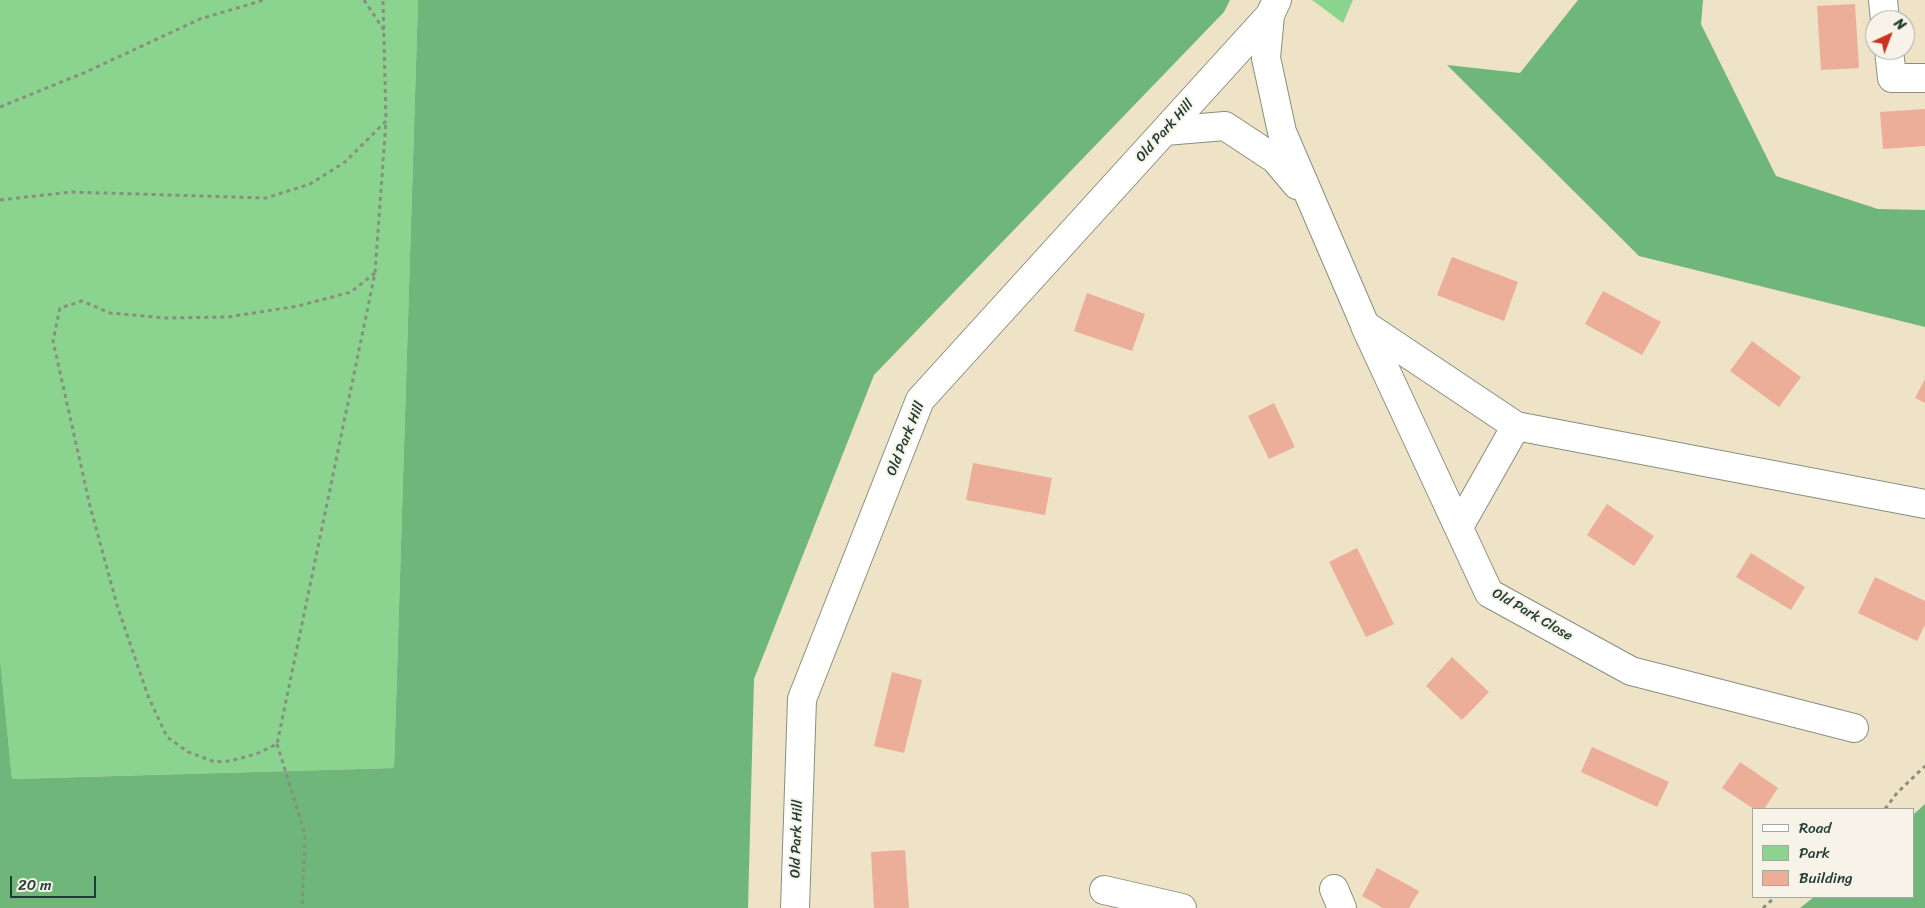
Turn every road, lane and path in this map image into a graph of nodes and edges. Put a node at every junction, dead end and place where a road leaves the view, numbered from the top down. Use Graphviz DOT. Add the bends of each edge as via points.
graph roads {
  1 [pos="264,0"];
  2 [pos="364,0"];
  3 [pos="383,0"];
  4 [pos="1274,7"];
  5 [pos="384,30"];
  6 [pos="1890,60"];
  7 [pos="1925,78"];
  8 [pos="0,107"];
  9 [pos="386,122"];
  10 [pos="1165,131"];
  11 [pos="0,200"];
  12 [pos="1312,204"];
  13 [pos="375,273"];
  14 [pos="1365,325"];
  15 [pos="1516,426"];
  16 [pos="1925,504"];
  17 [pos="1460,525"];
  18 [pos="1854,728"];
  19 [pos="277,744"];
  20 [pos="1925,766"];
  21 [pos="1886,808"];
  22 [pos="1104,890"];
  23 [pos="1774,898"];
  24 [pos="302,908"];
  25 [pos="795,908"];
  26 [pos="1182,908"];
  27 [pos="1764,908"];
  1 -- 8 [label="path" via="200,19 86,72"];
  2 -- 5 [label="path"];
  3 -- 5 [label="path"];
  4 -- 10 [label="street, Old Park Hill"];
  4 -- 12 [label="street" via="1266,58 1282,132"];
  5 -- 9 [label="path"];
  6 -- 7 [label="street" via="1892,78"];
  9 -- 11 [label="path" via="346,162 310,184 266,198 71,192"];
  9 -- 13 [label="path"];
  10 -- 12 [label="street" via="1225,126 1275,159"];
  10 -- 25 [label="street, Old Park Hill" via="920,400 802,699"];
  12 -- 14 [label="street, Old Park Close"];
  13 -- 19 [label="path"];
  13 -- 19 [label="path" via="351,292 298,306 228,317 166,318 110,313 82,301 60,308 53,341 90,506 117,605 148,696 167,736 188,752 215,762 230,762"];
  14 -- 15 [label="street"];
  14 -- 17 [label="street, Old Park Close"];
  15 -- 16 [label="street"];
  15 -- 17 [label="street"];
  17 -- 18 [label="street, Old Park Close" via="1489,593 1631,671"];
  19 -- 24 [label="path" via="305,834"];
  20 -- 21 [label="path"];
  22 -- 26 [label="street"];
  23 -- 27 [label="path"];
}
